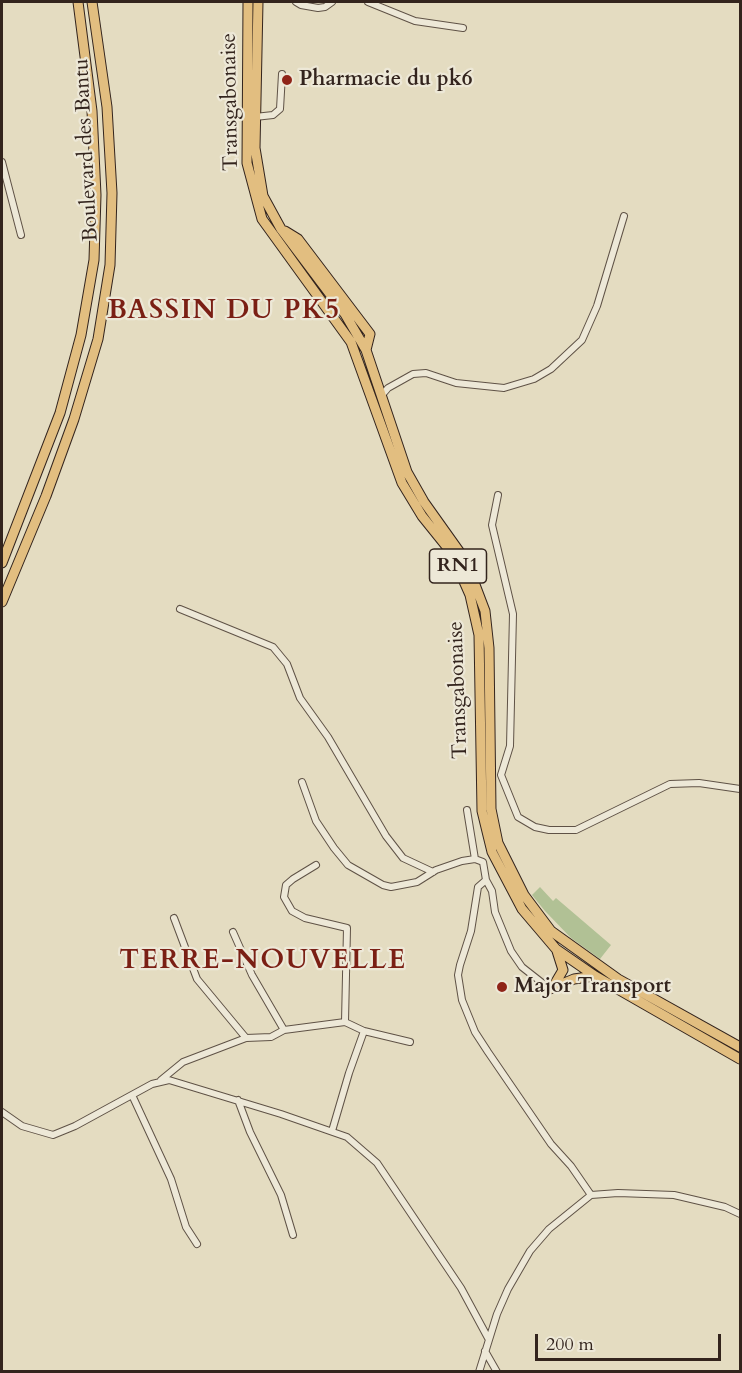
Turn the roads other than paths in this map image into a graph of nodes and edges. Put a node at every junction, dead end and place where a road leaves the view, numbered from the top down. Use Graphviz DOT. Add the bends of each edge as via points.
graph roads {
  1 [pos="78,2"];
  2 [pos="94,2"];
  3 [pos="248,2"];
  4 [pos="258,2"];
  5 [pos="296,2"];
  6 [pos="332,2"];
  7 [pos="368,2"];
  8 [pos="463,27"];
  9 [pos="282,74"];
  10 [pos="255,117"];
  11 [pos="2,162"];
  12 [pos="624,216"];
  13 [pos="21,235"];
  14 [pos="382,395"];
  15 [pos="498,495"];
  16 [pos="2,563"];
  17 [pos="2,602"];
  18 [pos="180,609"];
  19 [pos="489,774"];
  20 [pos="501,776"];
  21 [pos="302,782"];
  22 [pos="741,789"];
  23 [pos="467,810"];
  24 [pos="475,859"];
  25 [pos="316,865"];
  26 [pos="433,872"];
  27 [pos="486,880"];
  28 [pos="174,918"];
  29 [pos="233,932"];
  30 [pos="556,949"];
  31 [pos="595,976"];
  32 [pos="550,989"];
  33 [pos="345,1022"];
  34 [pos="284,1030"];
  35 [pos="364,1031"];
  36 [pos="246,1038"];
  37 [pos="410,1042"];
  38 [pos="741,1047"];
  39 [pos="741,1059"];
  40 [pos="161,1080"];
  41 [pos="132,1095"];
  42 [pos="238,1100"];
  43 [pos="2,1112"];
  44 [pos="332,1131"];
  45 [pos="591,1195"];
  46 [pos="741,1214"];
  47 [pos="293,1234"];
  48 [pos="197,1244"];
  49 [pos="488,1338"];
  50 [pos="485,1351"];
  51 [pos="479,1371"];
  52 [pos="497,1371"];
  1 -- 16 [label="highway, Boulevard des Bantu" via="92,111 94,260 81,335 60,413"];
  2 -- 17 [label="highway, Boulevard des Bantu" via="107,107 111,265 98,339 74,419"];
  3 -- 30 [label="highway, Transgabonaise / RN1" via="246,144 254,196 273,238 351,342 402,483 451,552 465,581 478,635 480,786 485,826 492,852 522,909"];
  4 -- 10 [label="highway, Transgabonaise / RN1"];
  5 -- 6 [label="street" via="325,8"];
  7 -- 8 [label="street" via="415,21"];
  9 -- 10 [label="street" via="280,109 273,115"];
  10 -- 14 [label="highway, Transgabonaise / RN1" via="257,174 262,196 281,229 345,314 366,350"];
  11 -- 13 [label="street"];
  12 -- 14 [label="street" via="597,306 582,340 551,369 504,388 413,374"];
  14 -- 19 [label="highway, Transgabonaise / RN1" via="399,454 412,482 466,561 485,611 489,648"];
  15 -- 20 [label="street" via="492,525 513,614 510,746"];
  18 -- 26 [label="street" via="261,640 278,652 300,698 328,737 386,836 404,858"];
  19 -- 20 [label="street"];
  19 -- 38 [label="highway, Transgabonaise / RN1" via="498,843 524,895 551,932 618,979"];
  20 -- 22 [label="street" via="520,820 563,832 589,825 670,784 699,783"];
  21 -- 26 [label="street" via="316,821 348,865 391,887 417,882"];
  23 -- 24 [label="street"];
  24 -- 26 [label="street"];
  24 -- 27 [label="street" via="483,862"];
  25 -- 33 [label="street" via="286,885 284,897 292,911 305,918 347,928"];
  27 -- 32 [label="street" via="511,951 522,967"];
  27 -- 45 [label="street" via="478,887 471,931 460,965 462,1000 488,1052"];
  28 -- 36 [label="street" via="197,979"];
  29 -- 34 [label="street"];
  30 -- 31 [label="highway, Transgabonaise / RN1"];
  30 -- 32 [label="highway" via="563,970"];
  31 -- 32 [label="highway" via="580,977"];
  31 -- 39 [label="highway, Transgabonaise / RN1"];
  33 -- 34 [label="street"];
  33 -- 35 [label="street"];
  34 -- 36 [label="street" via="271,1037"];
  35 -- 37 [label="street"];
  35 -- 44 [label="street"];
  36 -- 40 [label="street" via="183,1062"];
  40 -- 41 [label="street"];
  40 -- 42 [label="street" via="178,1081"];
  41 -- 43 [label="street" via="53,1135 22,1126"];
  41 -- 48 [label="street" via="171,1179 186,1227"];
  42 -- 44 [label="street"];
  42 -- 47 [label="street" via="281,1195"];
  44 -- 49 [label="street" via="358,1145 377,1163 461,1288"];
  45 -- 46 [label="street" via="674,1195"];
  45 -- 49 [label="street" via="530,1251 508,1288"];
  49 -- 50 [label="street"];
  50 -- 51 [label="street"];
  50 -- 52 [label="street"];
}
